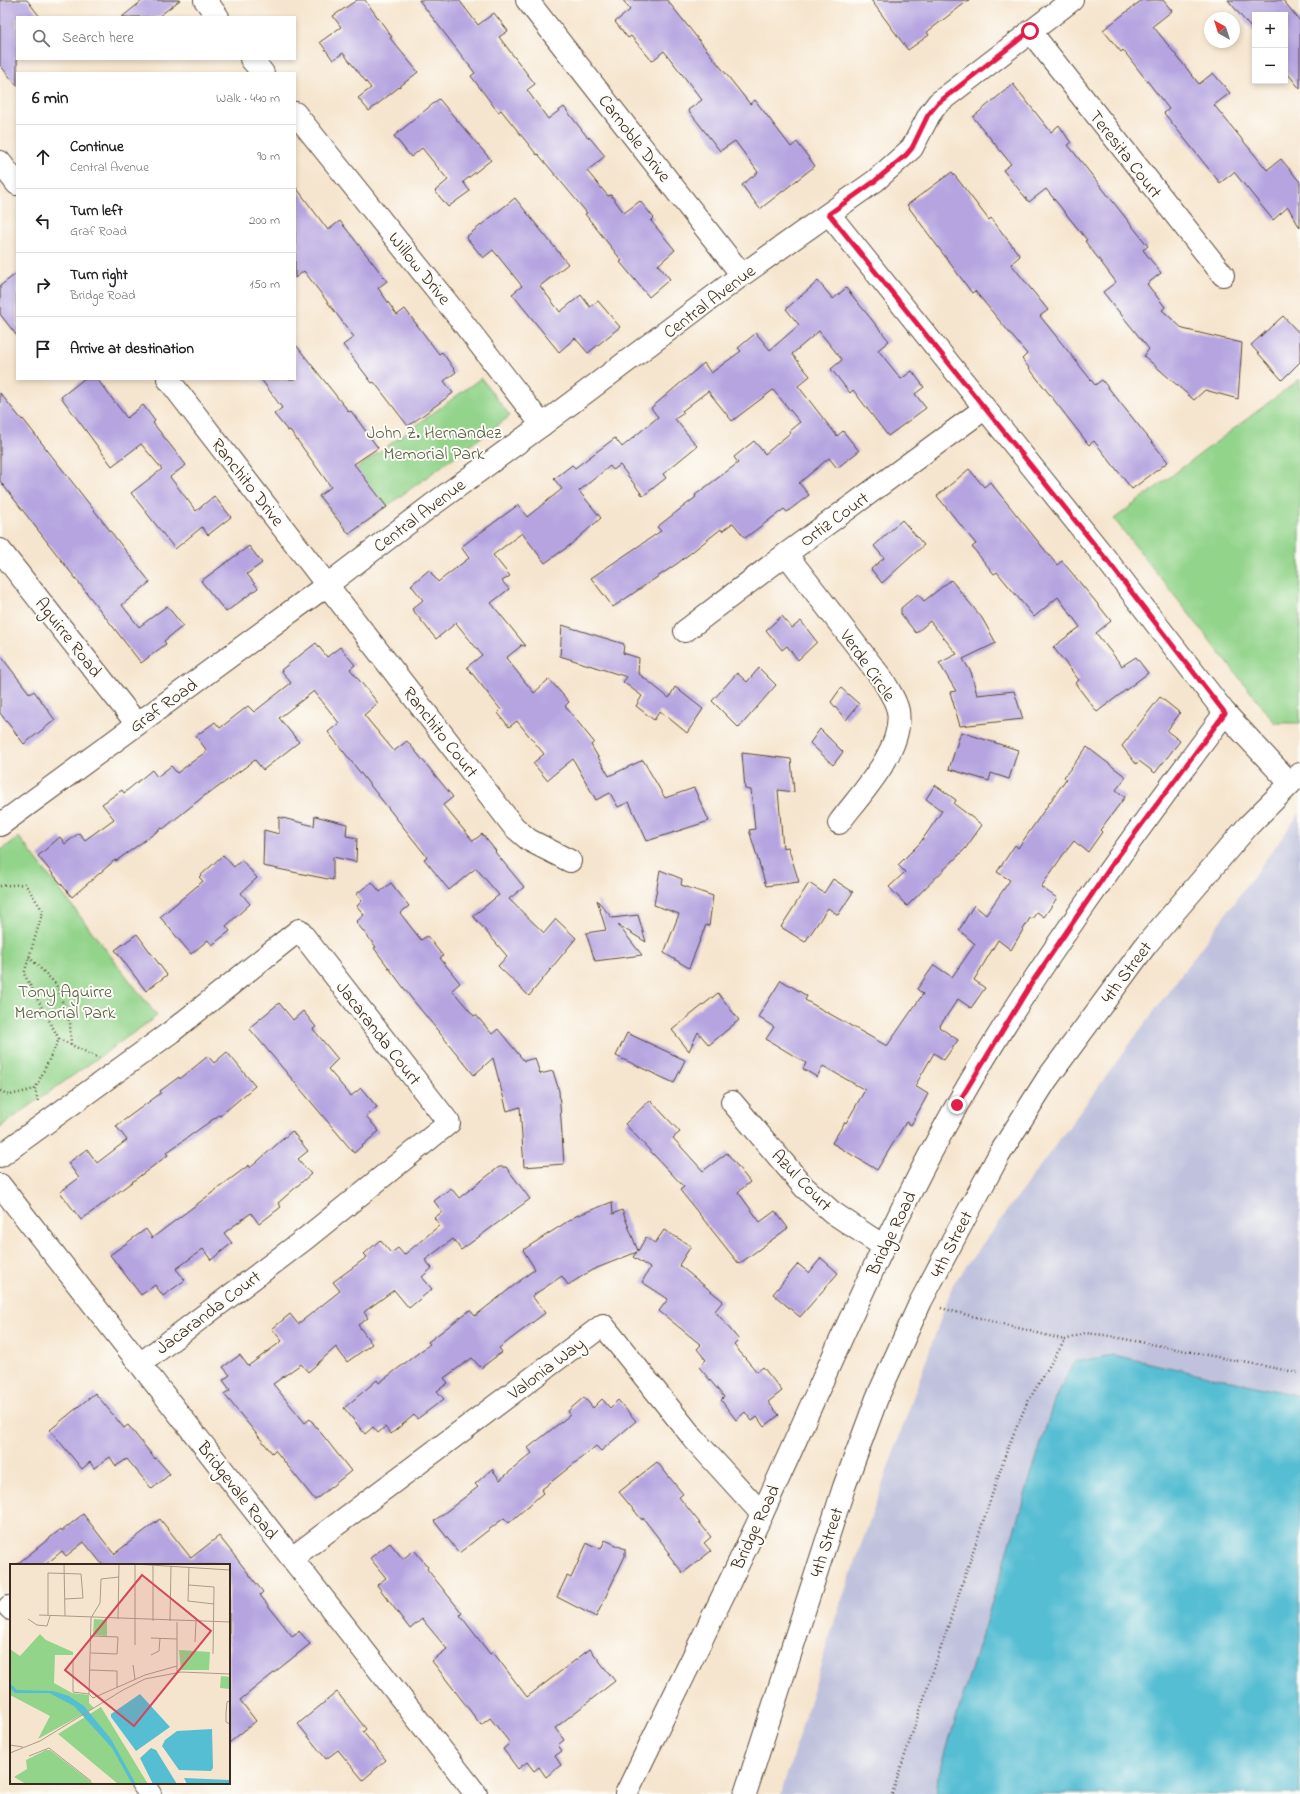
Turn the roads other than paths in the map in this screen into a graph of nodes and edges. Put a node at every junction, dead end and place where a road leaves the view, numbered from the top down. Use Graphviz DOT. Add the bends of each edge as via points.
graph roads {
  1 [pos="205,0"];
  2 [pos="527,0"];
  3 [pos="1072,0"];
  4 [pos="217,16"];
  5 [pos="1030,31"];
  6 [pos="252,60"];
  7 [pos="262,72"];
  8 [pos="296,114"];
  9 [pos="0,162"];
  10 [pos="16,183"];
  11 [pos="829,214"];
  12 [pos="742,275"];
  13 [pos="1223,275"];
  14 [pos="169,380"];
  15 [pos="984,409"];
  16 [pos="542,425"];
  17 [pos="0,550"];
  18 [pos="786,554"];
  19 [pos="327,585"];
  20 [pos="685,631"];
  21 [pos="1225,713"];
  22 [pos="137,724"];
  23 [pos="1295,779"];
  24 [pos="839,823"];
  25 [pos="0,824"];
  26 [pos="570,861"];
  27 [pos="732,1102"];
  28 [pos="0,1156"];
  29 [pos="0,1185"];
  30 [pos="883,1246"];
  31 [pos="140,1364"];
  32 [pos="762,1514"];
  33 [pos="292,1558"];
  34 [pos="143,1784"];
  35 [pos="150,1794"];
  36 [pos="476,1794"];
  37 [pos="626,1794"];
  38 [pos="745,1794"];
  1 -- 4 [label="street"];
  2 -- 12 [label="street, Carnoble Drive"];
  3 -- 5 [label="street, Central Avenue"];
  5 -- 11 [label="street, Central Avenue" via="938,103 928,115 906,155"];
  5 -- 13 [label="street, Teresita Court"];
  6 -- 7 [label="street"];
  8 -- 16 [label="street, Willow Drive"];
  9 -- 10 [label="street"];
  11 -- 12 [label="street, Central Avenue"];
  11 -- 15 [label="street"];
  12 -- 16 [label="street, Central Avenue"];
  14 -- 19 [label="street, Ranchito Drive"];
  15 -- 18 [label="street, Ortiz Court"];
  15 -- 21 [label="street" via="1106,559"];
  16 -- 19 [label="street, Central Avenue"];
  17 -- 22 [label="street, Aguirre Road"];
  18 -- 20 [label="street, Ortiz Court"];
  18 -- 24 [label="street, Verde Circle" via="883,680 898,711 898,730 893,746 883,764"];
  19 -- 22 [label="street, Graf Road"];
  19 -- 26 [label="street, Ranchito Court" via="514,827 529,840"];
  21 -- 23 [label="street"];
  21 -- 30 [label="street, Bridge Road" via="1116,859 1031,984 957,1105"];
  22 -- 25 [label="street, Graf Road"];
  23 -- 38 [label="street, 4th Street" via="1248,826 1146,945 1047,1079 999,1155 921,1301 877,1398 844,1487"];
  27 -- 30 [label="street, Azul Court" via="804,1187 832,1212"];
  28 -- 31 [label="street, Jacaranda Court" via="171,1032 299,930 449,1123 305,1239"];
  29 -- 31 [label="street, Bridgevale Road"];
  30 -- 32 [label="street, Bridge Road"];
  31 -- 33 [label="street, Bridgevale Road"];
  32 -- 33 [label="street, Valonia Way" via="694,1439 603,1325"];
  32 -- 37 [label="street, Bridge Road"];
  33 -- 36 [label="street, Bridgevale Road"];
  34 -- 35 [label="street"];
}
